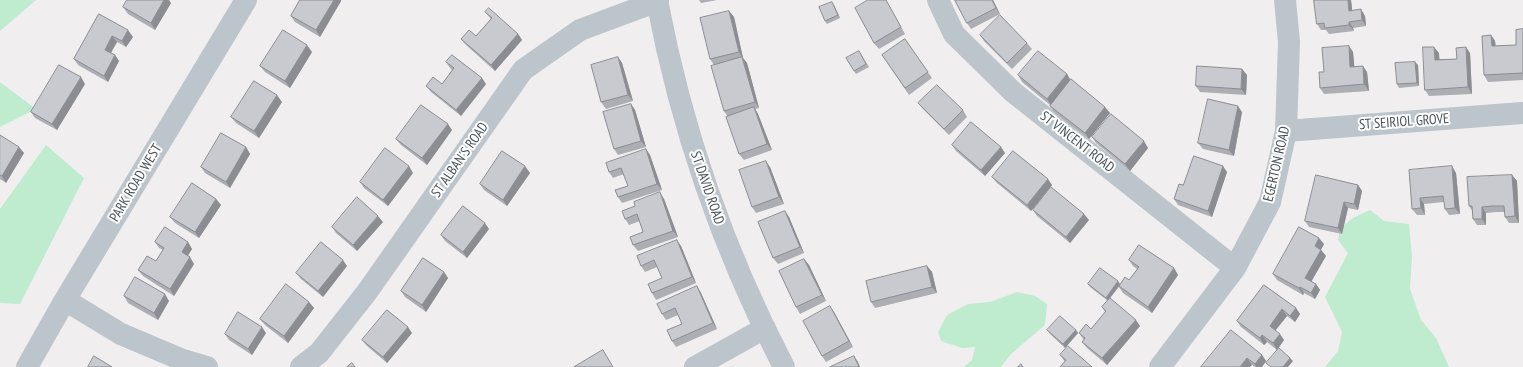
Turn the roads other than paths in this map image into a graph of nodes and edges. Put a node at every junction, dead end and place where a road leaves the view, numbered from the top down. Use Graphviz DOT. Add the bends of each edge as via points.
graph roads {
  1 [pos="246,0"];
  2 [pos="657,0"];
  3 [pos="938,0"];
  4 [pos="1286,0"];
  5 [pos="1522,113"];
  6 [pos="1286,131"];
  7 [pos="1235,268"];
  8 [pos="65,300"];
  9 [pos="765,328"];
  10 [pos="27,367"];
  11 [pos="207,367"];
  12 [pos="301,367"];
  13 [pos="695,367"];
  14 [pos="784,367"];
  15 [pos="1160,367"];
  1 -- 8 [label="street, PARK ROAD WEST"];
  2 -- 9 [label="street, ST DAVID ROAD" via="682,110 714,212"];
  2 -- 12 [label="street, ST ALBAN'S ROAD" via="580,30 523,70 367,292 319,353"];
  3 -- 7 [label="street, ST VINCENT ROAD" via="954,34 1013,92"];
  4 -- 6 [label="street, EGERTON ROAD" via="1289,42"];
  5 -- 6 [label="street, ST SEIRIOL GROVE"];
  6 -- 7 [label="street, EGERTON ROAD" via="1270,202"];
  7 -- 15 [label="street, EGERTON ROAD"];
  8 -- 10 [label="street, PARK ROAD WEST"];
  8 -- 11 [label="street" via="120,334 180,359"];
  9 -- 13 [label="street"];
  9 -- 14 [label="street, ST DAVID ROAD"];
}
